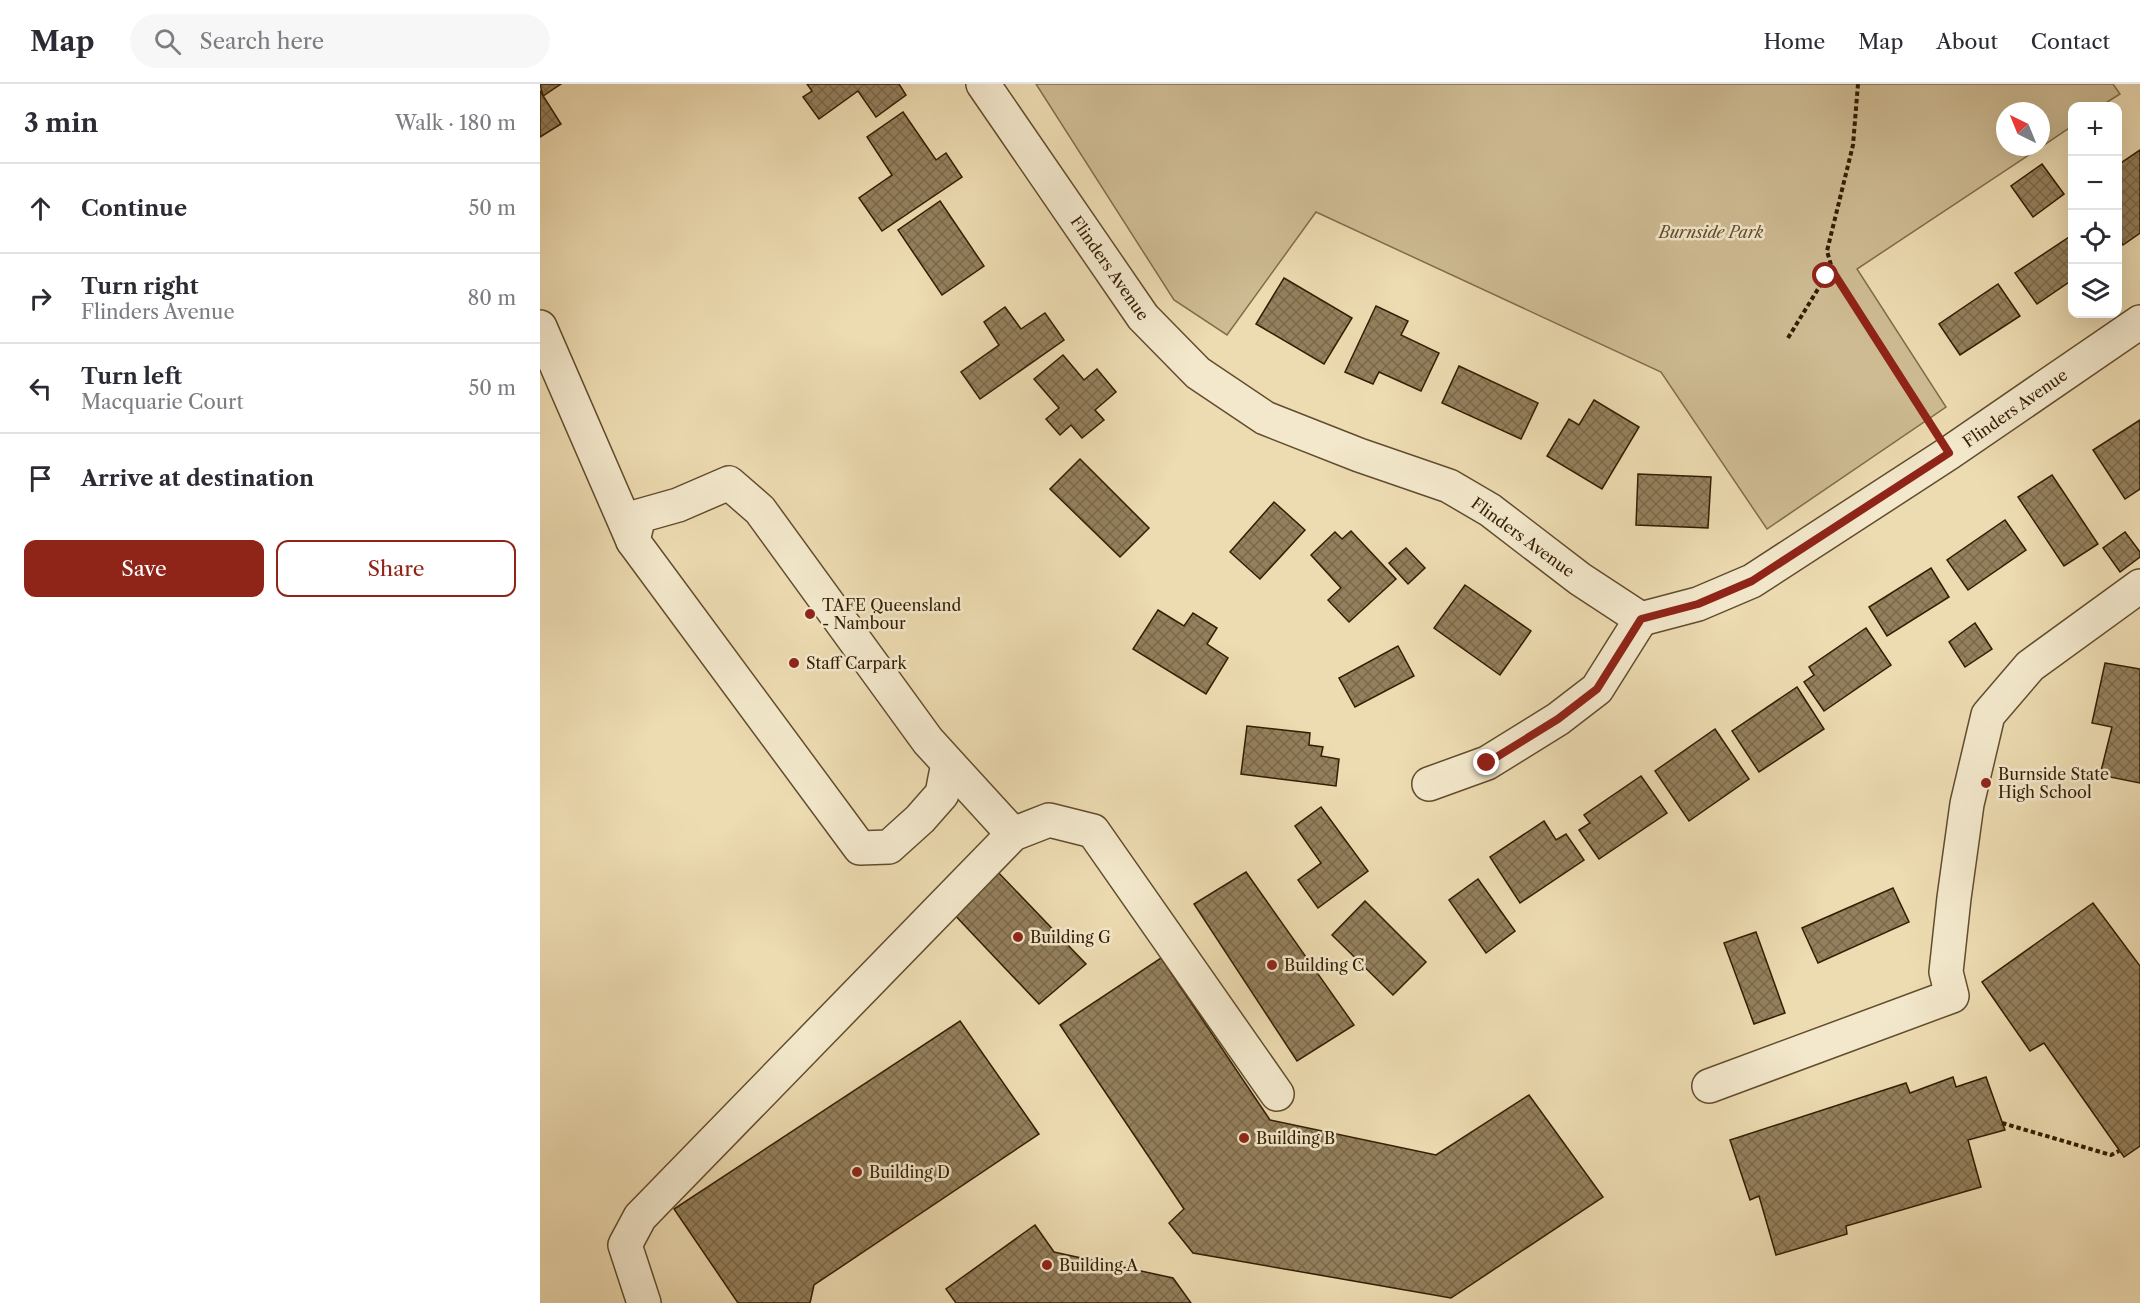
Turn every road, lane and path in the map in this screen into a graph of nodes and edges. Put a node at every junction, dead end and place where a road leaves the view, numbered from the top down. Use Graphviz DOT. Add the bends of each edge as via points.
graph roads {
  1 [pos="983,84"];
  2 [pos="1858,84"];
  3 [pos="1833,272"];
  4 [pos="2140,322"];
  5 [pos="540,327"];
  6 [pos="1788,338"];
  7 [pos="1949,453"];
  8 [pos="633,541"];
  9 [pos="2140,586"];
  10 [pos="1641,619"];
  11 [pos="948,763"];
  12 [pos="1429,784"];
  13 [pos="1013,834"];
  14 [pos="1709,1086"];
  15 [pos="1277,1094"];
  16 [pos="2002,1123"];
  17 [pos="2120,1151"];
  18 [pos="644,1303"];
  1 -- 10 [label="street, Flinders Avenue" via="1143,317 1198,372 1265,418 1449,486 1490,510 1580,579"];
  2 -- 3 [label="path" via="1853,145 1827,251"];
  3 -- 6 [label="path" via="1826,276"];
  3 -- 7 [label="path"];
  4 -- 7 [label="street, Flinders Avenue"];
  5 -- 8 [label="street"];
  7 -- 10 [label="street, Flinders Avenue" via="1752,581 1698,604"];
  8 -- 11 [label="street" via="639,516 678,505 729,483 760,510"];
  8 -- 11 [label="street" via="860,848 889,847 920,819 942,795"];
  9 -- 14 [label="street" via="2030,666 1988,715 1967,804 1954,898 1946,972 1952,996"];
  10 -- 12 [label="street" via="1597,689 1558,719 1487,763"];
  11 -- 13 [label="street"];
  13 -- 15 [label="street" via="1049,820 1093,831"];
  13 -- 18 [label="street" via="640,1217 625,1245"];
  16 -- 17 [label="path" via="2111,1155"];
}
